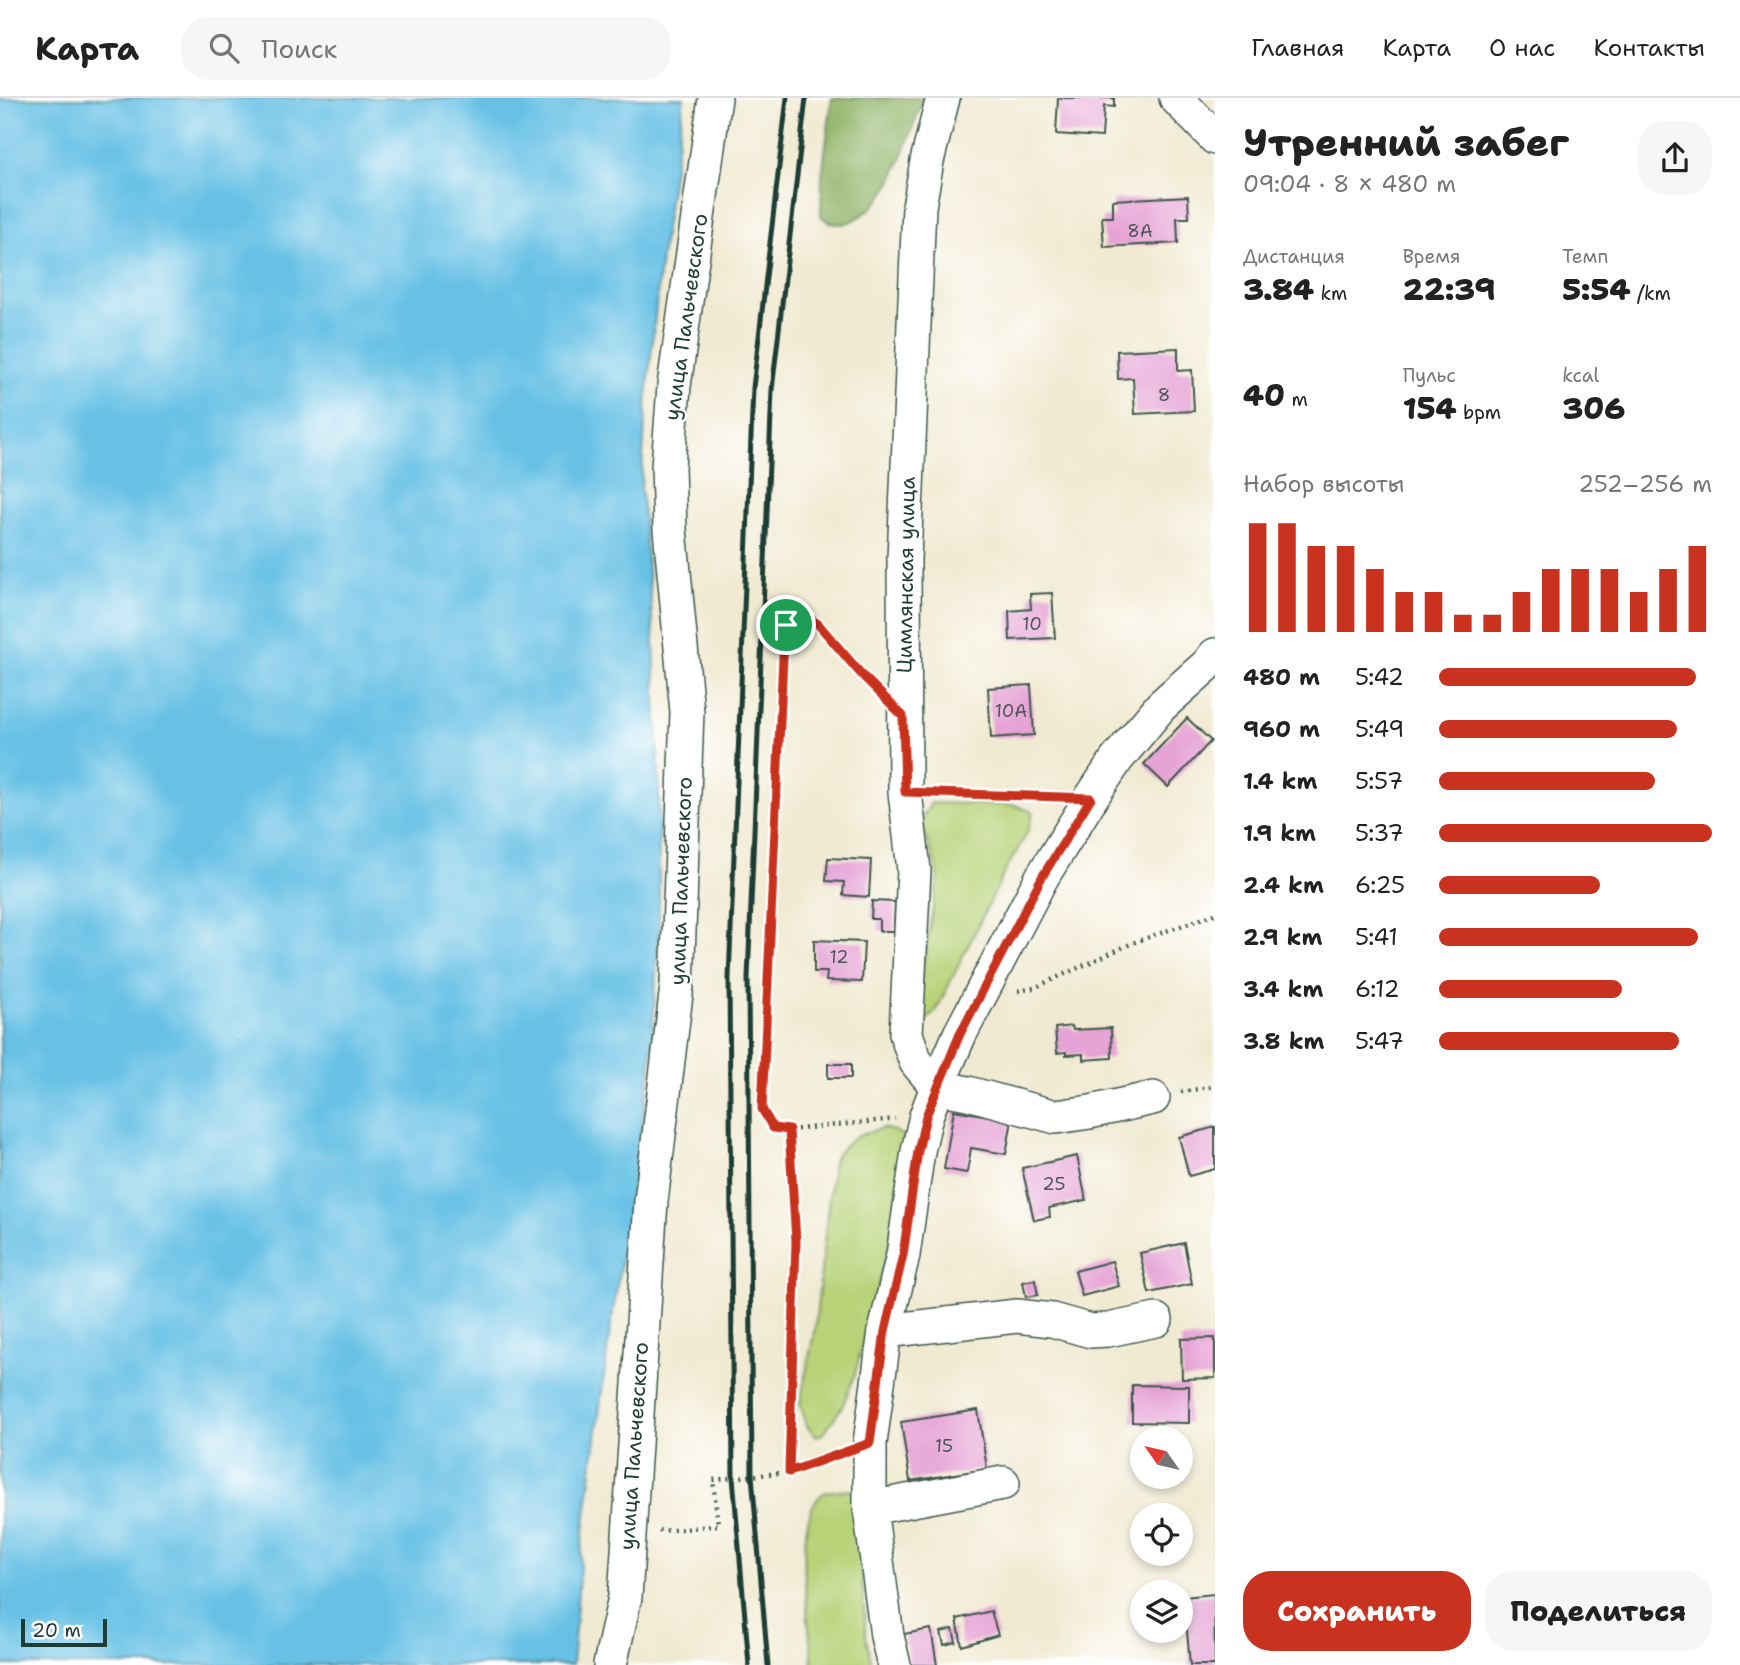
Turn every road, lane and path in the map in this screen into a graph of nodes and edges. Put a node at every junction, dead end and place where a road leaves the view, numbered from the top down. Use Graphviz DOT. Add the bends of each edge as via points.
graph roads {
  1 [pos="715,98"];
  2 [pos="943,98"];
  3 [pos="1176,98"];
  4 [pos="1215,138"];
  5 [pos="1215,655"];
  6 [pos="903,716"];
  7 [pos="905,792"];
  8 [pos="1091,798"];
  9 [pos="1215,914"];
  10 [pos="986,988"];
  11 [pos="1153,1098"];
  12 [pos="931,1101"];
  13 [pos="789,1130"];
  14 [pos="1156,1320"];
  15 [pos="885,1331"];
  16 [pos="870,1443"];
  17 [pos="789,1472"];
  18 [pos="1003,1483"];
  19 [pos="870,1508"];
  20 [pos="678,1528"];
  21 [pos="610,1665"];
  22 [pos="894,1665"];
  1 -- 21 [label="street, улица Пальчевского" via="674,386 669,453 670,529 687,712 677,985 652,1201 625,1597"];
  2 -- 6 [label="street, Цимлянская улица" via="919,207 904,559"];
  3 -- 4 [label="street"];
  5 -- 8 [label="street" via="1161,706"];
  6 -- 7 [label="street, Цимлянская улица"];
  6 -- 13 [label="path" via="808,617 794,616 786,625 762,1109 773,1128"];
  7 -- 8 [label="path"];
  7 -- 12 [label="street, Цимлянская улица" via="914,870 906,1034"];
  8 -- 10 [label="street" via="1042,877"];
  9 -- 10 [label="path" via="1135,942 1034,988"];
  10 -- 12 [label="street"];
  11 -- 12 [label="street" via="1056,1117 968,1093"];
  12 -- 13 [label="path"];
  12 -- 15 [label="street"];
  13 -- 17 [label="path" via="796,1241"];
  14 -- 15 [label="street" via="1091,1331 1017,1316"];
  15 -- 16 [label="street"];
  16 -- 17 [label="path"];
  16 -- 19 [label="street"];
  17 -- 20 [label="path" via="713,1480 718,1525"];
  18 -- 19 [label="street"];
  19 -- 22 [label="street"];
}
